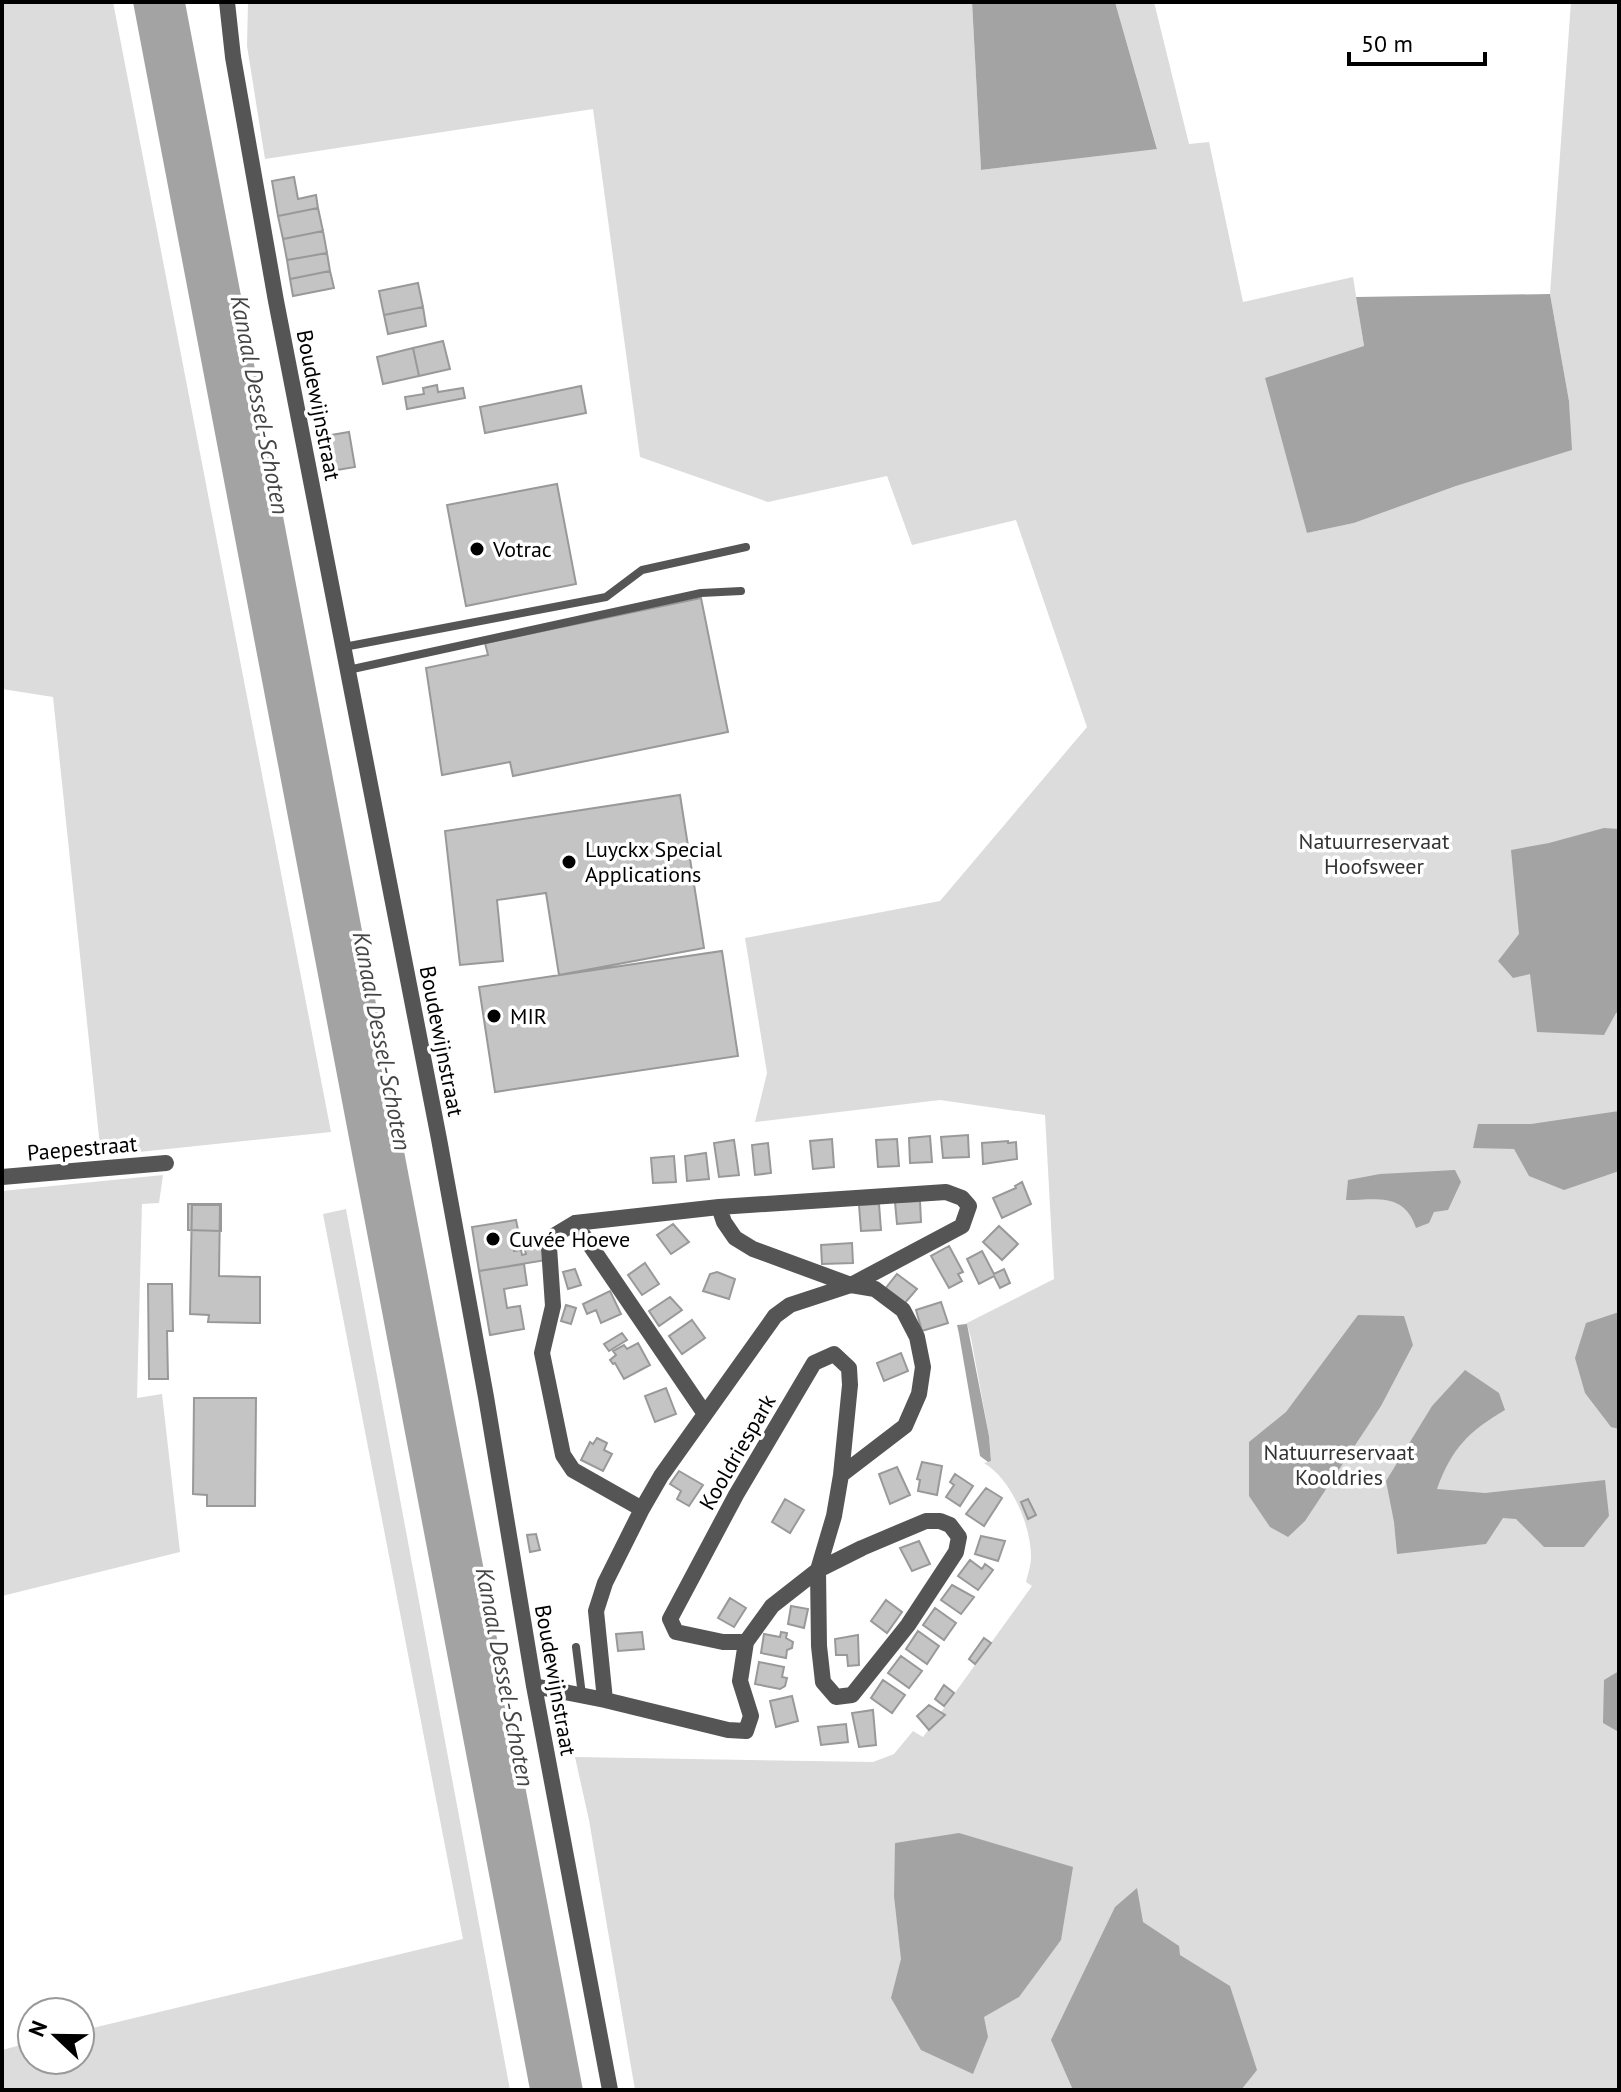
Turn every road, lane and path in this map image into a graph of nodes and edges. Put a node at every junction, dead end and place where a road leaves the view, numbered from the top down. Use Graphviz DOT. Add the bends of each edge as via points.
graph roads {
  1 [pos="227,2"];
  2 [pos="746,547"];
  3 [pos="741,591"];
  4 [pos="343,647"];
  5 [pos="348,670"];
  6 [pos="166,1163"];
  7 [pos="2,1177"];
  8 [pos="719,1207"];
  9 [pos="575,1223"];
  10 [pos="851,1285"];
  11 [pos="705,1414"];
  12 [pos="841,1475"];
  13 [pos="642,1509"];
  14 [pos="818,1570"];
  15 [pos="746,1642"];
  16 [pos="576,1647"];
  17 [pos="534,1686"];
  18 [pos="582,1695"];
  19 [pos="605,1700"];
  20 [pos="610,2090"];
  1 -- 4 [label="street, Boudewijnstraat" via="276,301"];
  2 -- 4 [label="lane" via="642,570 606,597"];
  3 -- 5 [label="lane" via="701,593"];
  4 -- 5 [label="street, Boudewijnstraat"];
  5 -- 17 [label="street, Boudewijnstraat" via="486,1397"];
  6 -- 7 [label="street, Paepestraat"];
  8 -- 9 [label="street, Kooldriespark"];
  8 -- 10 [label="street" via="735,1238 753,1249"];
  8 -- 10 [label="street, Kooldriespark" via="946,1192 969,1206 962,1226"];
  9 -- 11 [label="street"];
  9 -- 13 [label="street" via="555,1235 549,1247 553,1306 542,1353 563,1455 573,1470"];
  10 -- 11 [label="street, Kooldriespark" via="790,1305 775,1316"];
  10 -- 12 [label="street" via="875,1289 903,1310 917,1337 923,1367 919,1394 905,1426"];
  11 -- 13 [label="street, Kooldriespark"];
  12 -- 14 [label="street, Kooldriespark"];
  12 -- 15 [label="street, Kooldriespark" via="850,1385 849,1368 834,1354 814,1363 670,1619 676,1632"];
  13 -- 19 [label="street, Kooldriespark" via="596,1611"];
  14 -- 14 [label="street, Kooldriespark" via="926,1521 950,1525 959,1537 956,1552 908,1625 852,1695 836,1697 823,1682"];
  14 -- 15 [label="street, Kooldriespark" via="772,1606"];
  15 -- 19 [label="street, Kooldriespark" via="740,1681 751,1716 746,1731"];
  16 -- 18 [label="lane"];
  17 -- 18 [label="street, Kooldriespark"];
  17 -- 20 [label="street, Boudewijnstraat"];
  18 -- 19 [label="street, Kooldriespark"];
}
